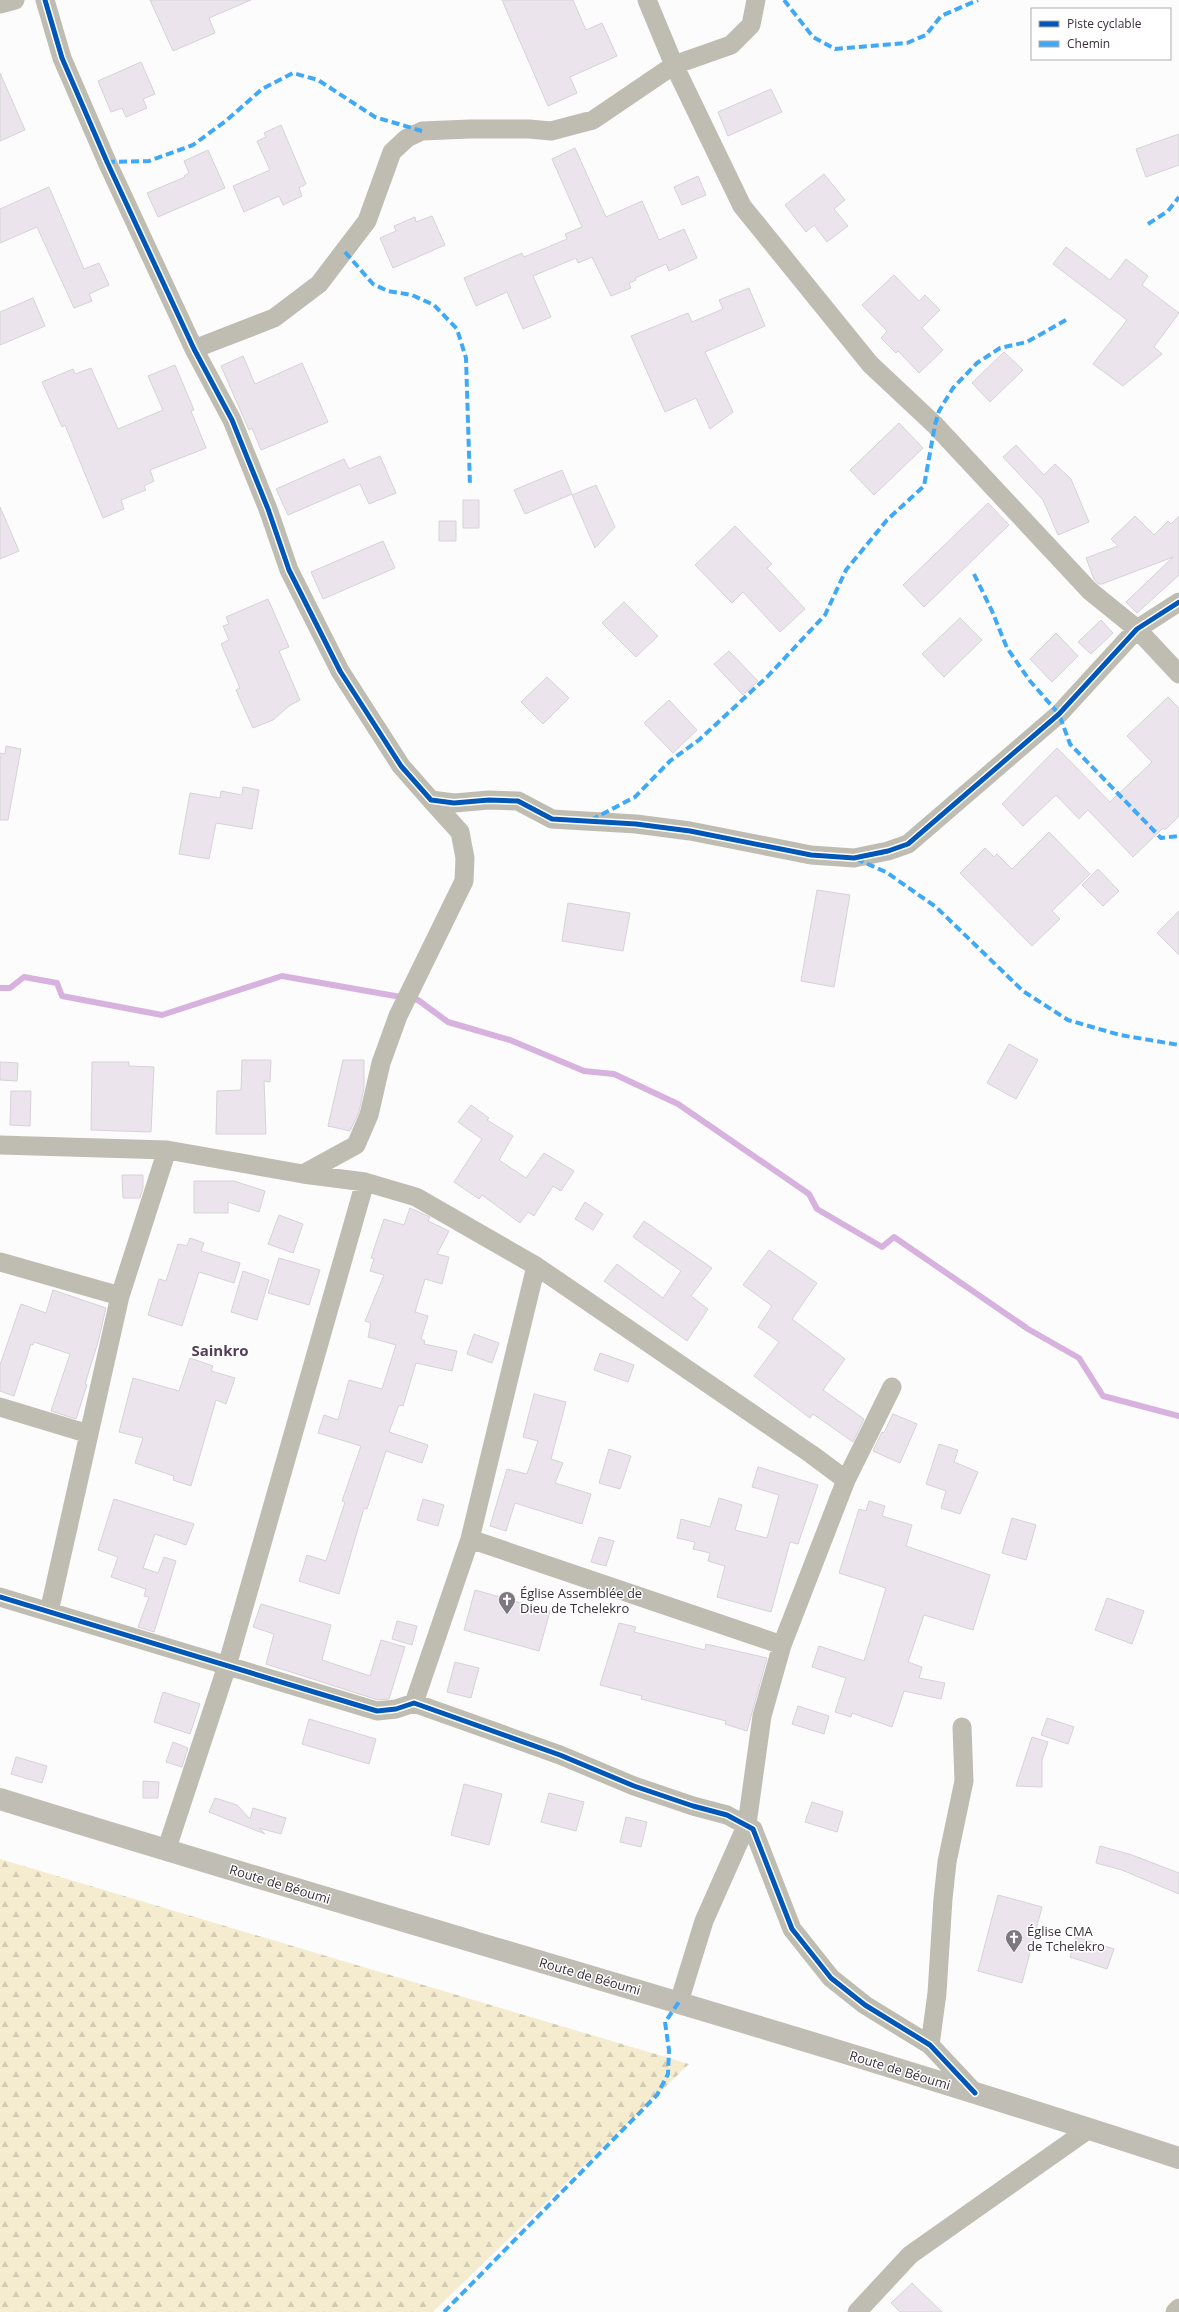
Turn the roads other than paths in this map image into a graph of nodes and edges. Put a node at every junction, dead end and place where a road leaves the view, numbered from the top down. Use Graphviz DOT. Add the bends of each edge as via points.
graph roads {
  1 [pos="15,0"];
  2 [pos="45,0"];
  3 [pos="647,0"];
  4 [pos="756,0"];
  5 [pos="0,4"];
  6 [pos="674,65"];
  7 [pos="194,349"];
  8 [pos="1179,602"];
  9 [pos="1137,628"];
  10 [pos="1179,674"];
  11 [pos="431,800"];
  12 [pos="0,1145"];
  13 [pos="167,1150"];
  14 [pos="303,1174"];
  15 [pos="365,1182"];
  16 [pos="0,1262"];
  17 [pos="536,1266"];
  18 [pos="120,1296"];
  19 [pos="892,1387"];
  20 [pos="0,1407"];
  21 [pos="89,1434"];
  22 [pos="846,1480"];
  23 [pos="470,1539"];
  24 [pos="0,1597"];
  25 [pos="49,1612"];
  26 [pos="782,1645"];
  27 [pos="227,1666"];
  28 [pos="414,1703"];
  29 [pos="962,1727"];
  30 [pos="0,1799"];
  31 [pos="747,1824"];
  32 [pos="166,1851"];
  33 [pos="679,2002"];
  34 [pos="930,2045"];
  35 [pos="975,2093"];
  36 [pos="1089,2129"];
  37 [pos="1179,2158"];
  38 [pos="1179,2308"];
  39 [pos="857,2312"];
  40 [pos="1176,2312"];
  1 -- 5 [label="street"];
  2 -- 7 [label="street" via="62,58"];
  3 -- 6 [label="street"];
  4 -- 6 [label="street" via="751,25 731,45"];
  6 -- 7 [label="street" via="594,120 570,127 551,131 422,131 407,138 392,152 367,221 319,284 274,318"];
  6 -- 9 [label="street" via="742,206 865,358 935,425 1090,591"];
  7 -- 11 [label="street" via="232,420 289,570 340,671 401,766"];
  8 -- 9 [label="street"];
  9 -- 10 [label="street"];
  9 -- 11 [label="street" via="1059,714 908,844 888,851 854,858 810,855 636,824 552,819 518,801 454,803"];
  11 -- 14 [label="street" via="460,832 465,858 464,881 398,1016 381,1063 368,1115 356,1145"];
  12 -- 13 [label="street"];
  13 -- 14 [label="street"];
  13 -- 18 [label="street"];
  14 -- 15 [label="street"];
  15 -- 17 [label="street" via="416,1197"];
  15 -- 27 [label="street"];
  16 -- 18 [label="street"];
  17 -- 22 [label="street"];
  17 -- 23 [label="street"];
  18 -- 21 [label="street"];
  19 -- 22 [label="street"];
  20 -- 21 [label="street"];
  21 -- 25 [label="street"];
  22 -- 26 [label="street"];
  23 -- 26 [label="street"];
  23 -- 28 [label="street"];
  24 -- 25 [label="street"];
  25 -- 27 [label="street"];
  26 -- 31 [label="street" via="762,1716"];
  27 -- 28 [label="street" via="378,1711"];
  27 -- 32 [label="street"];
  28 -- 31 [label="street" via="560,1755 634,1786 727,1815"];
  29 -- 34 [label="street" via="964,1781 942,1899 937,1992"];
  30 -- 32 [label="main road, Route de Béoumi"];
  31 -- 33 [label="street" via="704,1921"];
  31 -- 34 [label="street" via="753,1829 792,1929 831,1978 865,2006"];
  32 -- 33 [label="main road, Route de Béoumi"];
  33 -- 35 [label="main road, Route de Béoumi"];
  34 -- 35 [label="street"];
  35 -- 36 [label="main road, Route de Béoumi"];
  36 -- 37 [label="main road, Route de Béoumi"];
  36 -- 39 [label="street" via="910,2254"];
  38 -- 40 [label="street"];
}
